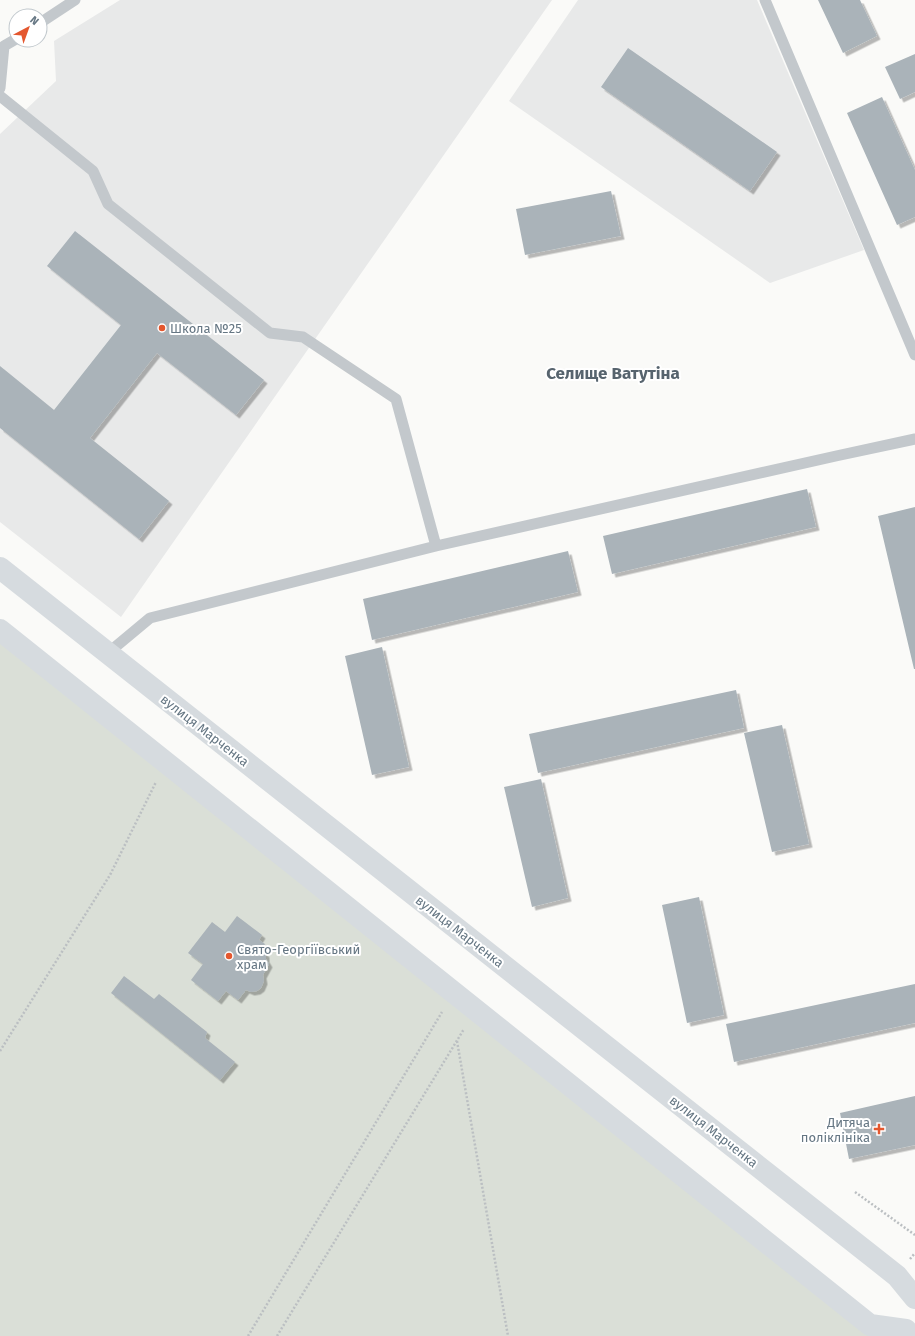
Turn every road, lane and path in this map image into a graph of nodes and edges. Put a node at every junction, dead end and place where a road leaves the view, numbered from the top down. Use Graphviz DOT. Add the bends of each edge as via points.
graph roads {
  1 [pos="75,0"];
  2 [pos="765,0"];
  3 [pos="48,18"];
  4 [pos="8,44"];
  5 [pos="0,88"];
  6 [pos="0,96"];
  7 [pos="915,355"];
  8 [pos="915,439"];
  9 [pos="436,546"];
  10 [pos="0,568"];
  11 [pos="0,630"];
  12 [pos="108,653"];
  13 [pos="166,762"];
  14 [pos="454,993"];
  15 [pos="475,1010"];
  16 [pos="457,1040"];
  17 [pos="0,1051"];
  18 [pos="855,1192"];
  19 [pos="915,1235"];
  20 [pos="915,1298"];
  21 [pos="907,1330"];
  22 [pos="248,1336"];
  23 [pos="277,1336"];
  24 [pos="508,1336"];
  1 -- 3 [label="lane"];
  2 -- 7 [label="lane"];
  4 -- 5 [label="lane" via="4,46"];
  6 -- 9 [label="lane" via="94,171 108,204 270,334 304,337 396,399"];
  8 -- 9 [label="lane"];
  9 -- 12 [label="lane" via="150,618"];
  10 -- 12 [label="street, вулиця Марченка"];
  11 -- 13 [label="street"];
  12 -- 20 [label="street, вулиця Марченка" via="897,1276"];
  13 -- 14 [label="street"];
  13 -- 17 [label="path" via="110,876"];
  14 -- 15 [label="street"];
  14 -- 22 [label="path"];
  15 -- 16 [label="path"];
  15 -- 21 [label="street" via="870,1325"];
  16 -- 23 [label="path"];
  16 -- 24 [label="path"];
  18 -- 19 [label="path"];
}
